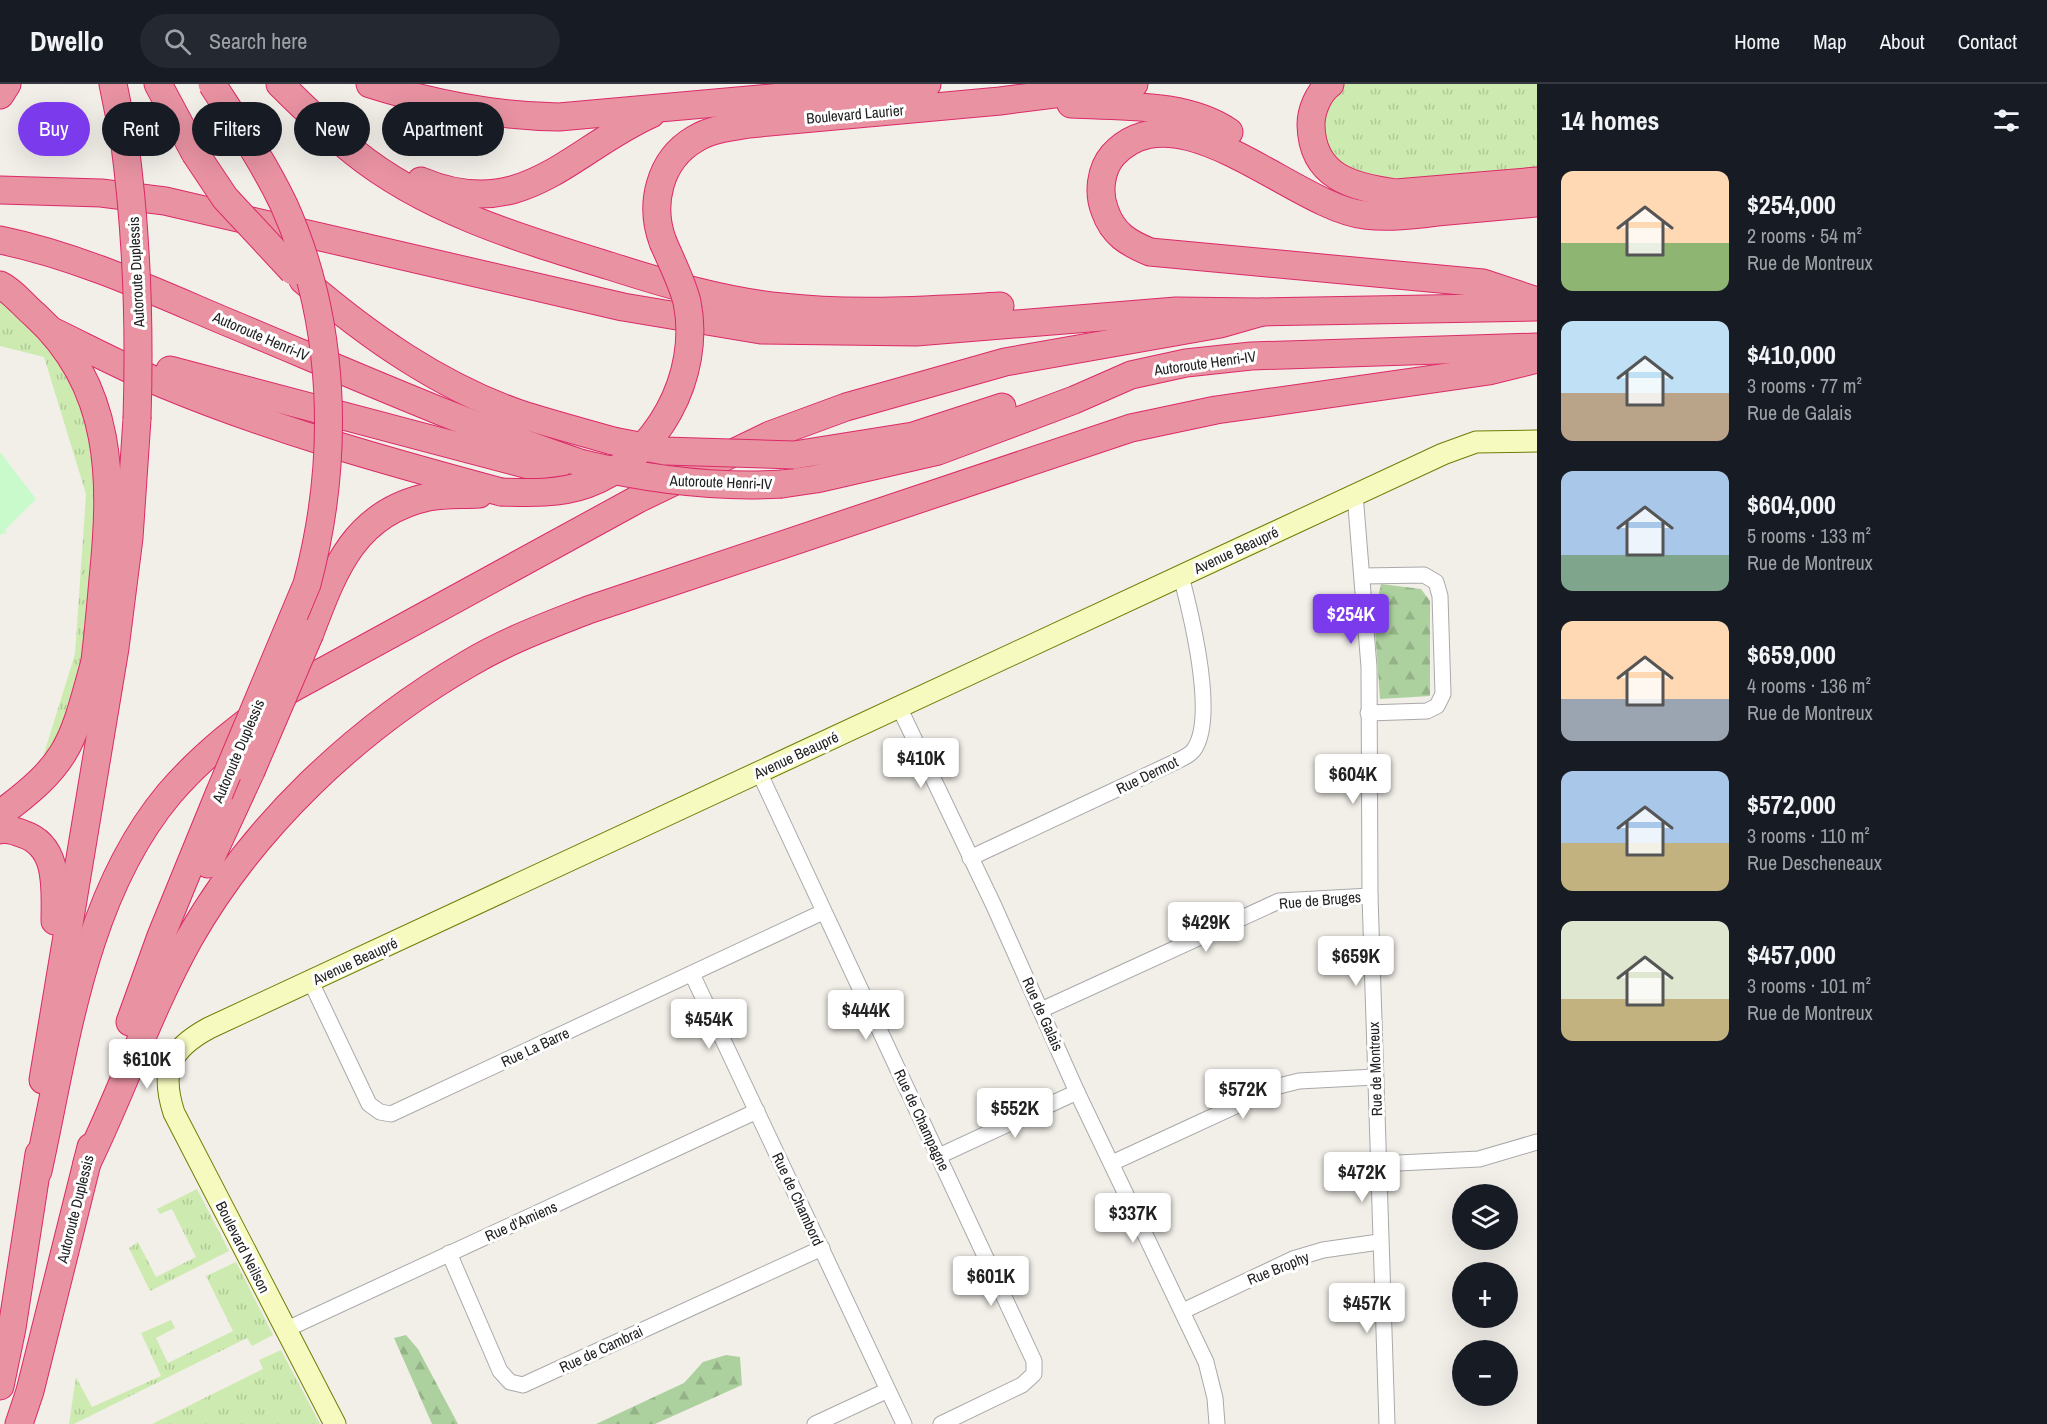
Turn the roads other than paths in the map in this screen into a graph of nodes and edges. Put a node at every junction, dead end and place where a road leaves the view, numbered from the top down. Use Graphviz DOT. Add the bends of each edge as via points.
graph roads {
  1 [pos="7,84"];
  2 [pos="113,84"];
  3 [pos="158,84"];
  4 [pos="212,84"];
  5 [pos="280,84"];
  6 [pos="370,84"];
  7 [pos="927,84"];
  8 [pos="1134,84"];
  9 [pos="1330,84"];
  10 [pos="0,95"];
  11 [pos="1000,100"];
  12 [pos="300,102"];
  13 [pos="711,104"];
  14 [pos="370,151"];
  15 [pos="360,156"];
  16 [pos="1537,181"];
  17 [pos="1301,188"];
  18 [pos="12,189"];
  19 [pos="1537,203"];
  20 [pos="0,240"];
  21 [pos="0,260"];
  22 [pos="10,293"];
  23 [pos="1537,301"];
  24 [pos="1537,307"];
  25 [pos="1176,311"];
  26 [pos="1262,312"];
  27 [pos="53,332"];
  28 [pos="1537,347"];
  29 [pos="99,354"];
  30 [pos="1537,359"];
  31 [pos="1131,375"];
  32 [pos="1537,441"];
  33 [pos="567,468"];
  34 [pos="501,492"];
  35 [pos="1355,494"];
  36 [pos="1181,576"];
  37 [pos="1363,576"];
  38 [pos="95,661"];
  39 [pos="899,707"];
  40 [pos="1368,713"];
  41 [pos="759,772"];
  42 [pos="0,814"];
  43 [pos="0,830"];
  44 [pos="970,858"];
  45 [pos="1370,896"];
  46 [pos="823,912"];
  47 [pos="54,964"];
  48 [pos="692,974"];
  49 [pos="311,982"];
  50 [pos="1041,1010"];
  51 [pos="134,1012"];
  52 [pos="44,1060"];
  53 [pos="170,1065"];
  54 [pos="1375,1077"];
  55 [pos="1077,1092"];
  56 [pos="757,1111"];
  57 [pos="1537,1142"];
  58 [pos="939,1156"];
  59 [pos="87,1163"];
  60 [pos="1112,1163"];
  61 [pos="1378,1164"];
  62 [pos="38,1172"];
  63 [pos="1379,1242"];
  64 [pos="822,1248"];
  65 [pos="449,1253"];
  66 [pos="1183,1311"];
  67 [pos="285,1330"];
  68 [pos="0,1386"];
  69 [pos="30,1391"];
  70 [pos="886,1391"];
  71 [pos="19,1424"];
  72 [pos="26,1424"];
  73 [pos="335,1424"];
  74 [pos="814,1424"];
  75 [pos="904,1424"];
  76 [pos="941,1424"];
  77 [pos="1216,1424"];
  78 [pos="1387,1424"];
  1 -- 10 [label="highway"];
  2 -- 52 [label="highway, Autoroute Duplessis, bridge" via="124,138 135,243 139,340 129,538 116,648"];
  3 -- 31 [label="highway, bridge" via="195,153 225,198 292,271 351,321 428,370 519,413 613,441 665,451 794,454 913,436 1041,395"];
  4 -- 51 [label="highway, Autoroute Duplessis, bridge" via="267,174 296,237 326,362 326,485 307,584 161,936"];
  5 -- 12 [label="highway"];
  6 -- 13 [label="highway" via="444,105 516,117"];
  7 -- 13 [label="highway, Boulevard Laurier"];
  8 -- 11 [label="highway, Boulevard Laurier"];
  9 -- 16 [label="highway" via="1314,106 1312,143 1324,165 1345,181 1396,193"];
  11 -- 17 [label="highway" via="1149,108 1189,115 1225,129"];
  11 -- 34 [label="highway, Boulevard Laurier, bridge" via="749,124 712,131 681,149 661,181 656,205 658,229 686,301 685,371 673,404 657,431 631,456 587,484 556,492"];
  13 -- 14 [label="highway" via="654,112 545,178 518,189 490,193 432,185"];
  15 -- 25 [label="highway" via="403,184 481,223 647,278 731,299 847,312 1136,299"];
  17 -- 19 [label="highway" via="1338,209 1364,215 1395,216"];
  17 -- 23 [label="highway" via="1233,152 1198,137 1176,133 1152,134 1124,144 1111,157 1101,185 1102,205 1113,229 1124,240 1150,252 1483,283"];
  18 -- 25 [label="highway" via="165,201 623,307 761,330 916,332"];
  20 -- 33 [label="highway, Autoroute Henri-IV" via="111,274"];
  21 -- 22 [label="highway"];
  22 -- 27 [label="highway"];
  24 -- 26 [label="highway"];
  25 -- 26 [label="highway"];
  26 -- 62 [label="highway" via="1220,324 1005,362 790,427 638,499 289,690 236,729 185,777 154,814 127,857 88,948"];
  27 -- 29 [label="highway"];
  27 -- 38 [label="highway" via="81,375 106,451 110,513"];
  28 -- 31 [label="highway, Autoroute Henri-IV" via="1251,356 1186,363"];
  29 -- 33 [label="highway"];
  29 -- 34 [label="highway" via="161,383 247,415 355,452"];
  30 -- 59 [label="highway" via="1489,371 1216,410 1131,428 588,610 469,663 414,698 350,747 254,847 209,906 189,940 159,997 119,1098"];
  31 -- 33 [label="highway, Autoroute Henri-IV, bridge" via="938,451 816,480 752,486"];
  32 -- 35 [label="street, Avenue Beaupré" via="1476,442"];
  34 -- 51 [label="highway, bridge" via="431,496 391,509 364,530 337,565 223,836"];
  35 -- 36 [label="street, Avenue Beaupré"];
  35 -- 37 [label="street, Rue de Montreux"];
  36 -- 39 [label="street, Avenue Beaupré"];
  36 -- 44 [label="street, Rue Dermot" via="1195,630 1201,675 1201,734 1194,750"];
  37 -- 40 [label="street, Rue de Montreux"];
  37 -- 40 [label="street" via="1424,575 1436,582 1440,596 1443,694 1437,706 1427,711"];
  38 -- 42 [label="highway" via="63,756 39,784"];
  38 -- 47 [label="highway"];
  39 -- 41 [label="street, Avenue Beaupré"];
  39 -- 44 [label="street, Rue de Galais"];
  40 -- 45 [label="street, Rue de Montreux"];
  41 -- 46 [label="street, Rue de Champagne"];
  41 -- 49 [label="street, Avenue Beaupré"];
  43 -- 47 [label="highway" via="27,835 39,842 50,858 56,877"];
  44 -- 50 [label="street, Rue de Galais"];
  45 -- 50 [label="street, Rue de Bruges" via="1280,901"];
  45 -- 54 [label="street, Rue de Montreux"];
  46 -- 48 [label="street, Rue La Barre"];
  46 -- 58 [label="street, Rue de Champagne"];
  47 -- 52 [label="highway"];
  48 -- 49 [label="street, Rue La Barre" via="391,1114 369,1104"];
  48 -- 56 [label="street, Rue de Chambord"];
  49 -- 53 [label="street, Avenue Beaupré" via="192,1037"];
  50 -- 55 [label="street, Rue de Galais"];
  51 -- 59 [label="highway, Autoroute Duplessis" via="105,1086"];
  52 -- 62 [label="highway, Autoroute Duplessis"];
  53 -- 67 [label="street, Boulevard Neilson" via="166,1084 174,1113"];
  54 -- 60 [label="street" via="1299,1081 1279,1086"];
  54 -- 61 [label="street, Rue de Montreux"];
  55 -- 58 [label="street"];
  55 -- 60 [label="street, Rue de Galais"];
  56 -- 64 [label="street, Rue de Chambord"];
  56 -- 65 [label="street, Rue d'Amiens"];
  57 -- 61 [label="street" via="1479,1159"];
  58 -- 76 [label="street, Rue de Champagne" via="1034,1361 1034,1374 1022,1385"];
  59 -- 69 [label="highway, Autoroute Duplessis"];
  60 -- 66 [label="street, Rue de Galais"];
  61 -- 63 [label="street, Rue de Montreux"];
  62 -- 68 [label="highway, Autoroute Duplessis"];
  63 -- 66 [label="street, Rue Brophy" via="1323,1250 1293,1259"];
  63 -- 78 [label="street, Rue de Montreux"];
  64 -- 65 [label="street, Rue de Cambrai" via="523,1385 510,1382 500,1371"];
  64 -- 70 [label="street, Rue de Chambord"];
  65 -- 67 [label="street, Rue d'Amiens"];
  66 -- 77 [label="street, Rue de Galais" via="1206,1362 1215,1398"];
  67 -- 73 [label="street, Boulevard Neilson"];
  69 -- 71 [label="highway, Autoroute Duplessis"];
  69 -- 72 [label="highway"];
  70 -- 74 [label="street"];
  70 -- 75 [label="street, Rue de Chambord"];
}
